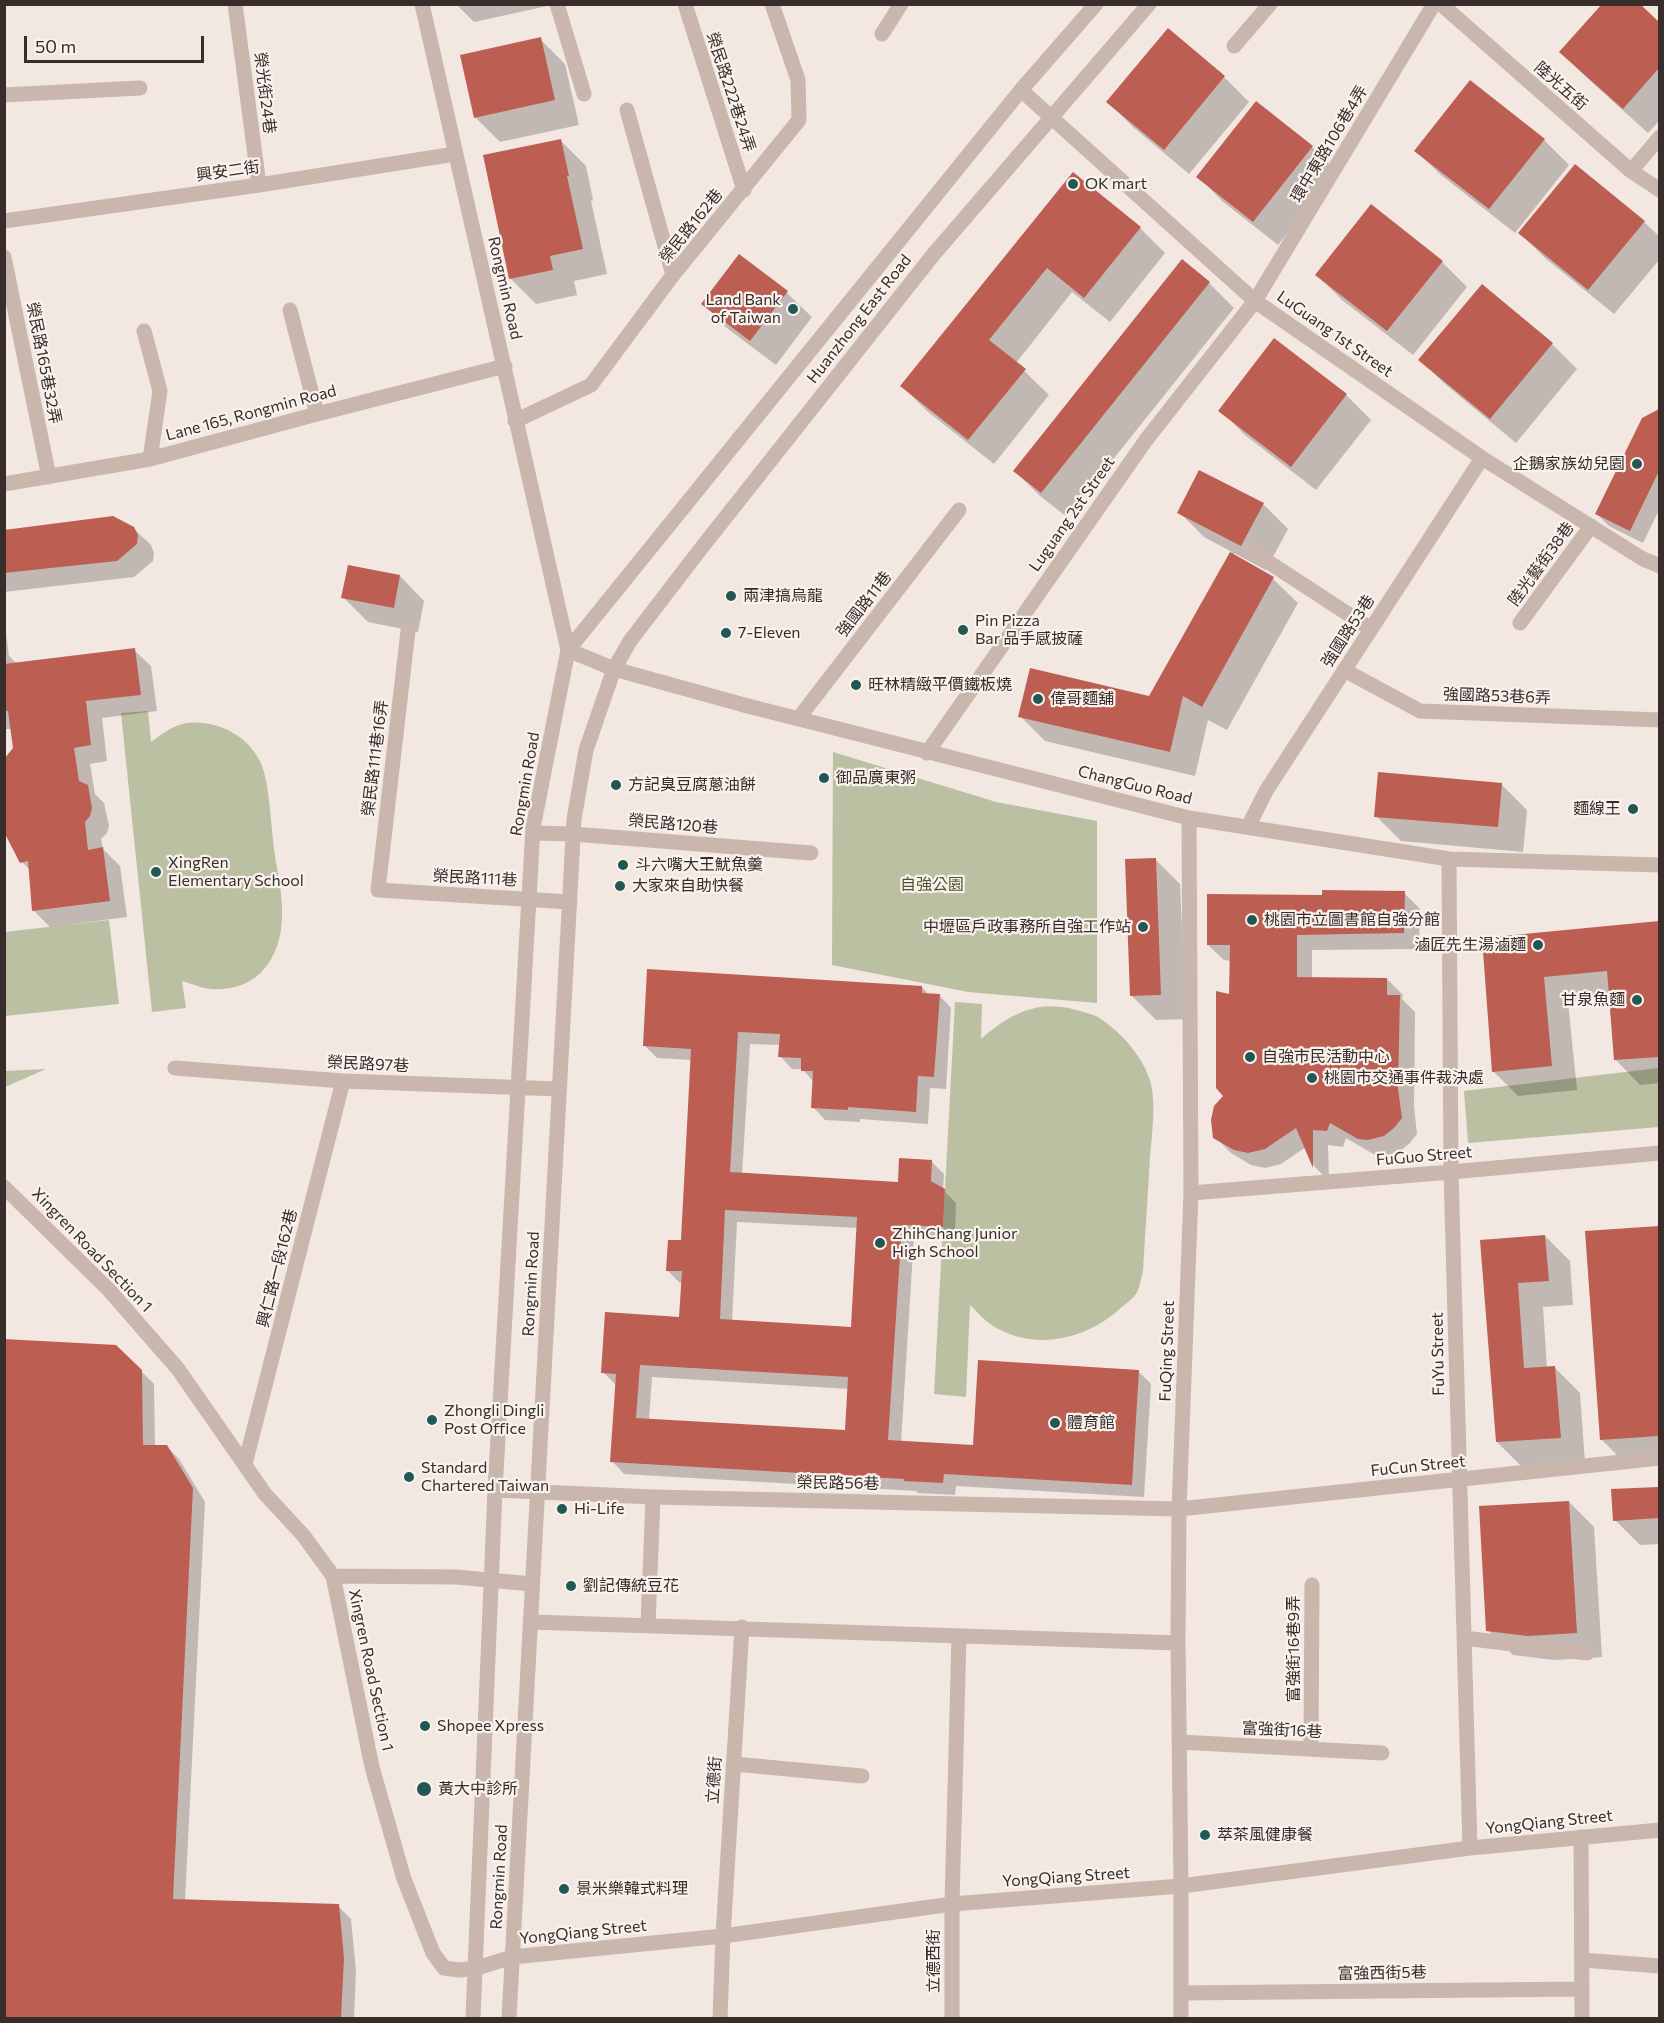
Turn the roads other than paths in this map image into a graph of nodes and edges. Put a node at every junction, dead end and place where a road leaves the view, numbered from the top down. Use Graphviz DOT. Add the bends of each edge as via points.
graph roads {
  1 [pos="235,4"];
  2 [pos="422,4"];
  3 [pos="557,4"];
  4 [pos="685,4"];
  5 [pos="772,4"];
  6 [pos="901,4"];
  7 [pos="1096,4"];
  8 [pos="1149,4"];
  9 [pos="1270,4"];
  10 [pos="1434,4"];
  11 [pos="1441,4"];
  12 [pos="882,34"];
  13 [pos="1234,46"];
  14 [pos="140,88"];
  15 [pos="1021,90"];
  16 [pos="584,94"];
  17 [pos="4,95"];
  18 [pos="627,110"];
  19 [pos="1051,116"];
  20 [pos="1659,137"];
  21 [pos="455,154"];
  22 [pos="1631,171"];
  23 [pos="259,185"];
  24 [pos="744,190"];
  25 [pos="1659,190"];
  26 [pos="4,221"];
  27 [pos="4,257"];
  28 [pos="674,275"];
  29 [pos="1255,301"];
  30 [pos="290,309"];
  31 [pos="144,331"];
  32 [pos="505,366"];
  33 [pos="317,414"];
  34 [pos="515,421"];
  35 [pos="1482,458"];
  36 [pos="150,459"];
  37 [pos="49,477"];
  38 [pos="4,484"];
  39 [pos="959,510"];
  40 [pos="1591,526"];
  41 [pos="1250,550"];
  42 [pos="1659,566"];
  43 [pos="1520,623"];
  44 [pos="1371,629"];
  45 [pos="408,631"];
  46 [pos="568,650"];
  47 [pos="614,669"];
  48 [pos="1344,670"];
  49 [pos="798,719"];
  50 [pos="1659,720"];
  51 [pos="927,753"];
  52 [pos="1190,818"];
  53 [pos="1248,827"];
  54 [pos="533,833"];
  55 [pos="573,834"];
  56 [pos="811,854"];
  57 [pos="1449,859"];
  58 [pos="1659,865"];
  59 [pos="378,890"];
  60 [pos="529,899"];
  61 [pos="570,902"];
  62 [pos="175,1068"];
  63 [pos="343,1081"];
  64 [pos="518,1088"];
  65 [pos="559,1089"];
  66 [pos="1659,1153"];
  67 [pos="1451,1172"];
  68 [pos="4,1187"];
  69 [pos="1191,1193"];
  70 [pos="1659,1458"];
  71 [pos="245,1464"];
  72 [pos="1459,1480"];
  73 [pos="495,1490"];
  74 [pos="537,1493"];
  75 [pos="652,1497"];
  76 [pos="1179,1509"];
  77 [pos="333,1576"];
  78 [pos="491,1581"];
  79 [pos="532,1584"];
  80 [pos="1312,1585"];
  81 [pos="531,1622"];
  82 [pos="648,1625"];
  83 [pos="742,1628"];
  84 [pos="959,1636"];
  85 [pos="1464,1638"];
  86 [pos="1178,1643"];
  87 [pos="1587,1653"];
  88 [pos="1180,1742"];
  89 [pos="1311,1749"];
  90 [pos="1382,1753"];
  91 [pos="734,1764"];
  92 [pos="862,1776"];
  93 [pos="1659,1830"];
  94 [pos="1581,1837"];
  95 [pos="1470,1848"];
  96 [pos="1181,1886"];
  97 [pos="952,1904"];
  98 [pos="723,1936"];
  99 [pos="513,1957"];
  100 [pos="1582,1960"];
  101 [pos="1659,1966"];
  102 [pos="477,1968"];
  103 [pos="1582,1989"];
  104 [pos="1182,1993"];
  105 [pos="473,2019"];
  106 [pos="509,2019"];
  107 [pos="720,2019"];
  108 [pos="952,2019"];
  109 [pos="1181,2019"];
  110 [pos="1582,2019"];
  1 -- 23 [label="street, 榮光街24巷"];
  2 -- 21 [label="street, Rongmin Road"];
  3 -- 16 [label="street"];
  4 -- 24 [label="street, 榮民路222巷24弄"];
  5 -- 24 [label="street, 榮民路162巷" via="798,80 799,120"];
  6 -- 12 [label="street"];
  7 -- 15 [label="street, Huanzhong East Road"];
  8 -- 19 [label="street, Huanzhong East Road"];
  9 -- 13 [label="street"];
  10 -- 29 [label="street, 環中東路106巷4弄"];
  11 -- 22 [label="street, 陸光五街"];
  14 -- 17 [label="street"];
  15 -- 19 [label="street, LuGuang 1st Street"];
  15 -- 46 [label="street, Huanzhong East Road"];
  18 -- 28 [label="street"];
  19 -- 29 [label="street, LuGuang 1st Street"];
  19 -- 47 [label="street, Huanzhong East Road" via="933,255 728,514 630,641"];
  20 -- 22 [label="street"];
  21 -- 23 [label="street, 興安二街"];
  21 -- 32 [label="street, Rongmin Road"];
  22 -- 25 [label="street, 陸光五街"];
  23 -- 26 [label="street, 興安二街"];
  24 -- 28 [label="street, 榮民路162巷"];
  27 -- 37 [label="street, 榮民路165巷32弄"];
  28 -- 34 [label="street, 榮民路162巷" via="591,385"];
  29 -- 35 [label="street, LuGuang 1st Street"];
  29 -- 51 [label="street, Luguang 2st Street" via="1146,440"];
  30 -- 33 [label="street"];
  31 -- 36 [label="street" via="160,391"];
  32 -- 33 [label="street, Lane 165, Rongmin Road"];
  32 -- 34 [label="street, Rongmin Road"];
  33 -- 36 [label="street, Lane 165, Rongmin Road"];
  34 -- 46 [label="street, Rongmin Road"];
  35 -- 40 [label="street, LuGuang 1st Street"];
  35 -- 44 [label="street, 強國路53巷"];
  36 -- 37 [label="street, Lane 165, Rongmin Road"];
  37 -- 38 [label="street, Lane 165, Rongmin Road"];
  39 -- 49 [label="street, 強國路11巷"];
  40 -- 42 [label="street, LuGuang 1st Street"];
  40 -- 43 [label="street, 陸光藝街38巷"];
  41 -- 44 [label="street"];
  44 -- 48 [label="street, 強國路53巷"];
  45 -- 59 [label="street, 榮民路111巷16弄"];
  46 -- 47 [label="street"];
  46 -- 54 [label="street, Rongmin Road"];
  47 -- 49 [label="street, ChangGuo Road"];
  47 -- 55 [label="street, Rongmin Road" via="586,750"];
  48 -- 50 [label="street, 強國路53巷6弄" via="1420,711"];
  48 -- 53 [label="street, 強國路53巷" via="1266,791"];
  49 -- 51 [label="street, ChangGuo Road"];
  51 -- 52 [label="street, ChangGuo Road"];
  52 -- 53 [label="street, ChangGuo Road"];
  52 -- 69 [label="street, FuQing Street"];
  53 -- 57 [label="street, ChangGuo Road"];
  54 -- 55 [label="street, 榮民路120巷"];
  54 -- 60 [label="street, Rongmin Road"];
  55 -- 56 [label="street, 榮民路120巷"];
  55 -- 61 [label="street, Rongmin Road"];
  57 -- 58 [label="street, ChangGuo Road"];
  57 -- 67 [label="street, FuYu Street"];
  59 -- 60 [label="street, 榮民路111巷"];
  60 -- 61 [label="street, 榮民路111巷"];
  60 -- 64 [label="street, Rongmin Road"];
  61 -- 65 [label="street, Rongmin Road"];
  62 -- 63 [label="street, 榮民路97巷"];
  63 -- 64 [label="street, 榮民路97巷"];
  63 -- 71 [label="street, 興仁路一段162巷"];
  64 -- 65 [label="street, 榮民路97巷"];
  64 -- 73 [label="street, Rongmin Road"];
  65 -- 74 [label="street, Rongmin Road"];
  66 -- 67 [label="street, FuGuo Street"];
  67 -- 69 [label="street, FuGuo Street"];
  67 -- 72 [label="street, FuYu Street"];
  68 -- 71 [label="street, Xingren Road Section 1" via="109,1290 178,1369"];
  69 -- 76 [label="street, FuQing Street"];
  70 -- 72 [label="street, FuCun Street"];
  71 -- 77 [label="street, Xingren Road Section 1"];
  72 -- 76 [label="street, FuCun Street"];
  72 -- 85 [label="street, FuYu Street"];
  73 -- 74 [label="street, 榮民路56巷"];
  73 -- 78 [label="street, Rongmin Road"];
  74 -- 75 [label="street, 榮民路56巷"];
  74 -- 79 [label="street, Rongmin Road"];
  75 -- 76 [label="street, 榮民路56巷"];
  75 -- 82 [label="street"];
  76 -- 86 [label="street, FuQing Street"];
  77 -- 78 [label="street"];
  77 -- 102 [label="street, Xingren Road Section 1" via="372,1767 404,1879 444,1968"];
  78 -- 79 [label="street"];
  78 -- 102 [label="street, Rongmin Road"];
  79 -- 81 [label="street, Rongmin Road"];
  80 -- 89 [label="street, 富強街16巷9弄"];
  81 -- 82 [label="street"];
  81 -- 99 [label="street, Rongmin Road"];
  82 -- 83 [label="street"];
  83 -- 84 [label="street"];
  83 -- 91 [label="street, 立德街"];
  84 -- 86 [label="street"];
  84 -- 97 [label="street"];
  85 -- 87 [label="street"];
  85 -- 95 [label="street, FuYu Street"];
  86 -- 88 [label="street, FuQing Street"];
  88 -- 89 [label="street, 富強街16巷"];
  88 -- 96 [label="street, FuQing Street"];
  89 -- 90 [label="street, 富強街16巷"];
  91 -- 92 [label="street"];
  91 -- 98 [label="street, 立德街"];
  93 -- 94 [label="street, YongQiang Street"];
  94 -- 95 [label="street, YongQiang Street"];
  94 -- 100 [label="street"];
  95 -- 96 [label="street, YongQiang Street"];
  96 -- 97 [label="street, YongQiang Street"];
  96 -- 104 [label="street, FuQing Street"];
  97 -- 98 [label="street, YongQiang Street"];
  97 -- 108 [label="street, 立德西街"];
  98 -- 99 [label="street, YongQiang Street"];
  98 -- 107 [label="street"];
  99 -- 102 [label="street, YongQiang Street"];
  99 -- 106 [label="street"];
  100 -- 101 [label="street"];
  100 -- 103 [label="street"];
  102 -- 105 [label="street"];
  103 -- 104 [label="street, 富強西街5巷"];
  103 -- 110 [label="street"];
  104 -- 109 [label="street, FuQing Street"];
}
